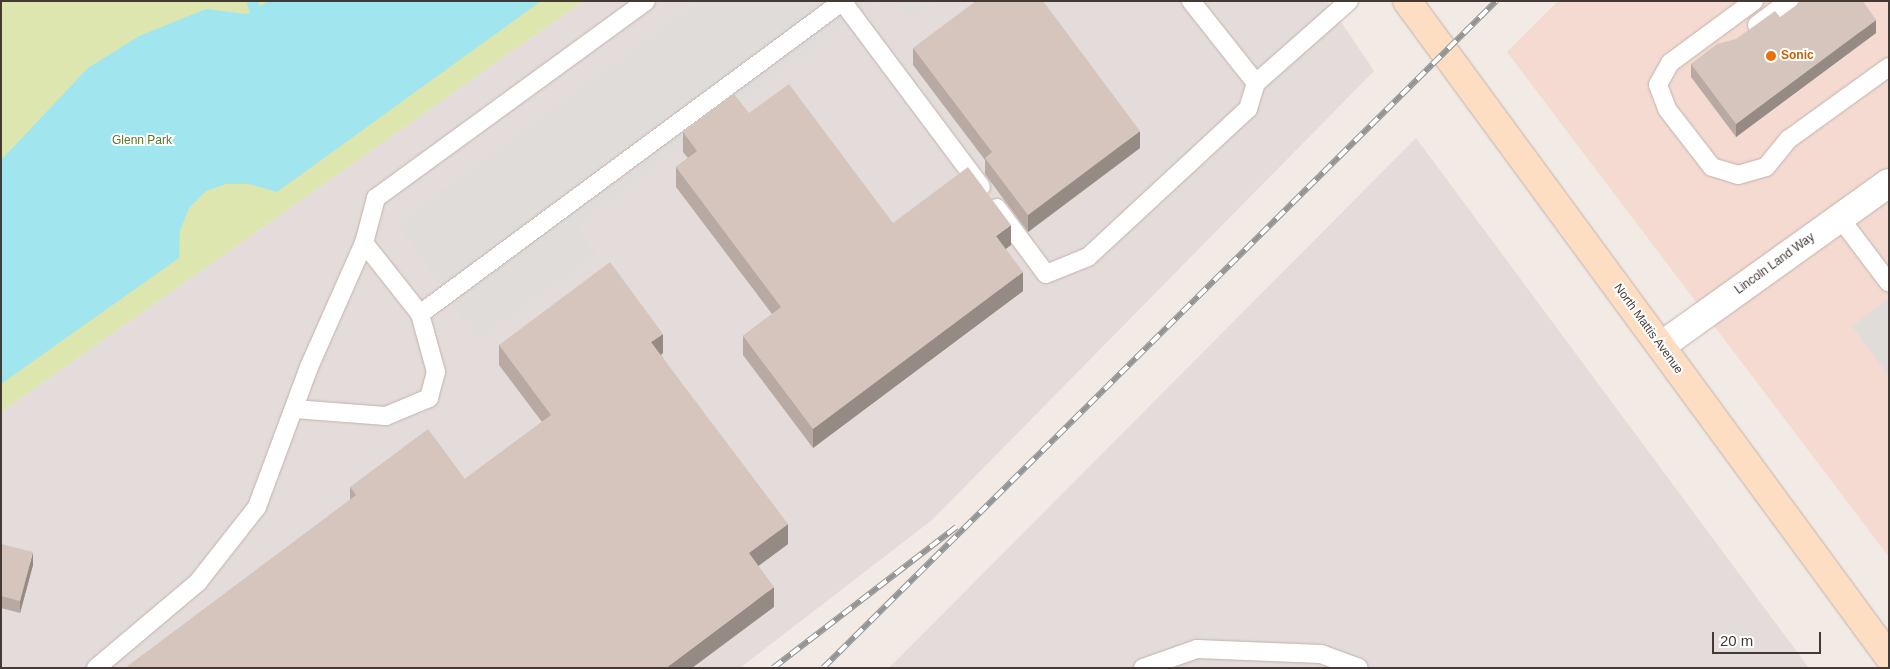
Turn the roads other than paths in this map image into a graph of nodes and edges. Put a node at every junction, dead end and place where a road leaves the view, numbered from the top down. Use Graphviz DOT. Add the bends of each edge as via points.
graph roads {
  1 [pos="646,1"];
  2 [pos="843,1"];
  3 [pos="1190,1"];
  4 [pos="1349,1"];
  5 [pos="1407,1"];
  6 [pos="1754,1"];
  7 [pos="1789,1"];
  8 [pos="1745,34"];
  9 [pos="1721,46"];
  10 [pos="1683,53"];
  11 [pos="1889,54"];
  12 [pos="1889,67"];
  13 [pos="1256,83"];
  14 [pos="1843,100"];
  15 [pos="1889,183"];
  16 [pos="1840,218"];
  17 [pos="364,243"];
  18 [pos="1889,283"];
  19 [pos="420,314"];
  20 [pos="1662,346"];
  21 [pos="294,409"];
  22 [pos="1889,657"];
  23 [pos="96,668"];
  24 [pos="1143,668"];
  25 [pos="1359,668"];
  1 -- 17 [label="lane" via="376,198"];
  2 -- 13 [label="lane" via="1046,274 1088,257 1248,109"];
  2 -- 19 [label="lane"];
  3 -- 13 [label="lane"];
  4 -- 13 [label="lane"];
  5 -- 20 [label="main road, North Mattis Avenue"];
  6 -- 10 [label="lane"];
  7 -- 8 [label="lane"];
  9 -- 10 [label="lane"];
  10 -- 14 [label="lane" via="1670,62 1658,85 1667,109 1712,167 1738,175 1766,167 1789,139"];
  11 -- 14 [label="lane"];
  12 -- 14 [label="lane"];
  15 -- 16 [label="street, Lincoln Land Way"];
  16 -- 18 [label="lane"];
  16 -- 20 [label="street, Lincoln Land Way"];
  17 -- 19 [label="lane"];
  17 -- 21 [label="lane"];
  19 -- 21 [label="lane" via="436,372 429,398 386,416"];
  20 -- 22 [label="main road, North Mattis Avenue"];
  21 -- 23 [label="lane" via="257,507 198,582"];
  24 -- 25 [label="lane" via="1197,649 1321,654"];
}
